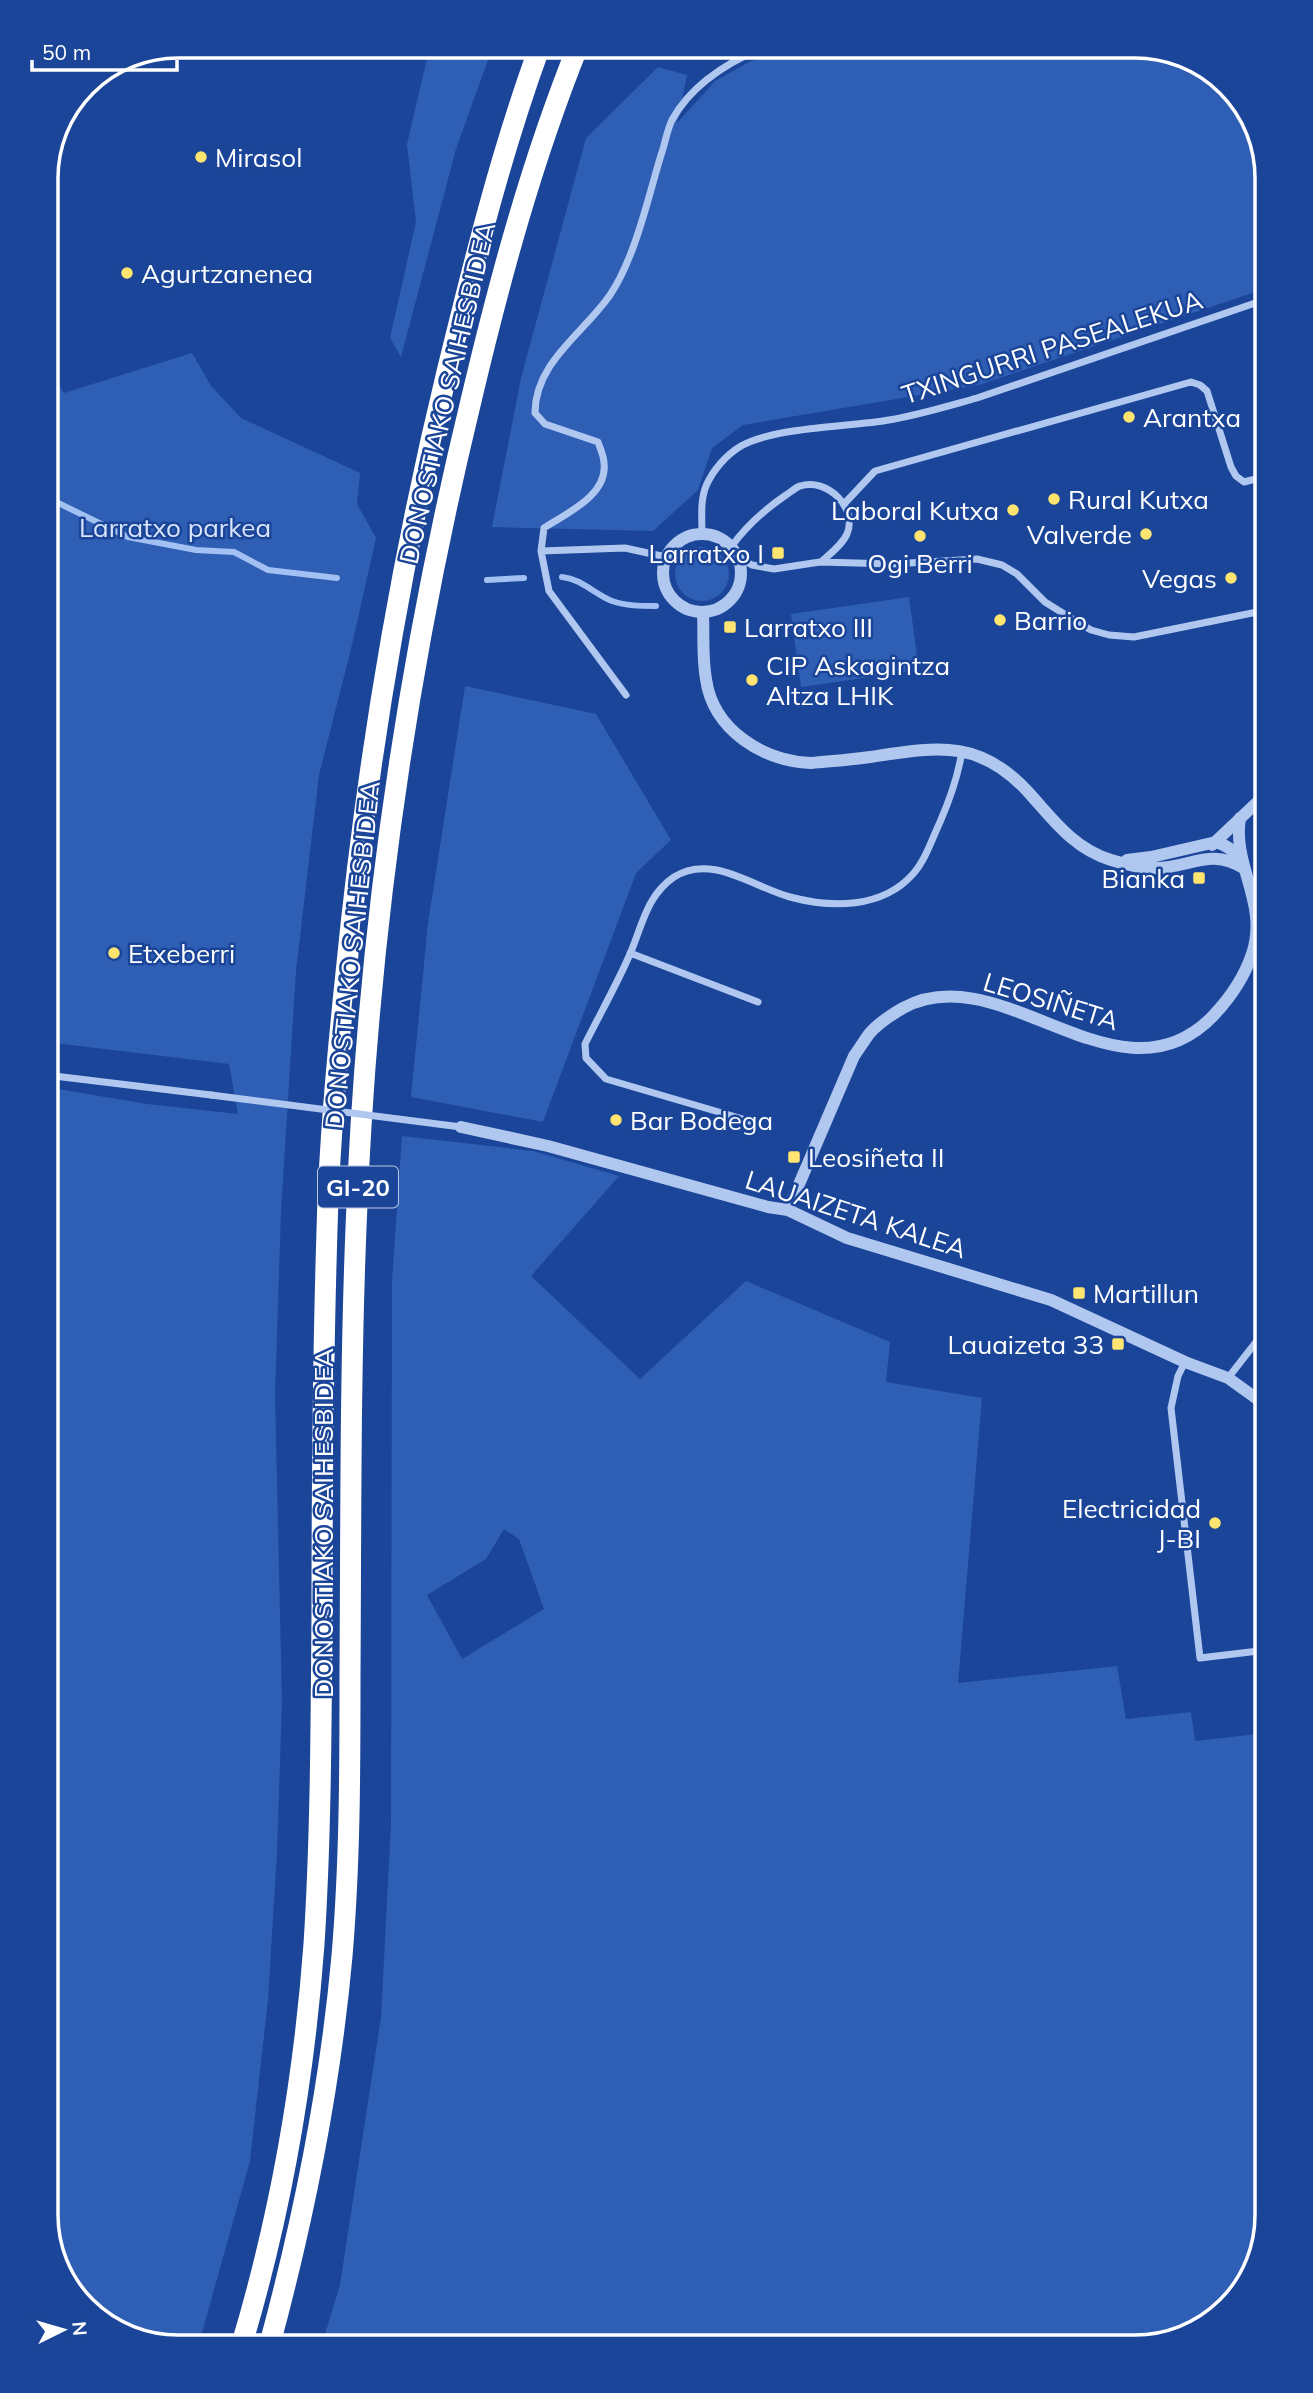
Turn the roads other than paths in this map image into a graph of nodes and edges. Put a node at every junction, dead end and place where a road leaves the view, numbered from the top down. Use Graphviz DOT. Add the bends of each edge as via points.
graph roads {
  1 [pos="536,58"];
  2 [pos="574,58"];
  3 [pos="736,58"];
  4 [pos="1255,303"];
  5 [pos="1255,480"];
  6 [pos="844,503"];
  7 [pos="702,534"];
  8 [pos="541,551"];
  9 [pos="734,552"];
  10 [pos="666,557"];
  11 [pos="820,562"];
  12 [pos="703,613"];
  13 [pos="1255,613"];
  14 [pos="626,695"];
  15 [pos="962,751"];
  16 [pos="1255,805"];
  17 [pos="1240,818"];
  18 [pos="1216,842"];
  19 [pos="1114,861"];
  20 [pos="1172,867"];
  21 [pos="1245,869"];
  22 [pos="1255,905"];
  23 [pos="1255,942"];
  24 [pos="630,953"];
  25 [pos="758,1002"];
  26 [pos="58,1076"];
  27 [pos="753,1122"];
  28 [pos="461,1127"];
  29 [pos="788,1210"];
  30 [pos="1255,1344"];
  31 [pos="1185,1362"];
  32 [pos="1228,1378"];
  33 [pos="1255,1397"];
  34 [pos="1255,1652"];
  35 [pos="244,2335"];
  36 [pos="273,2335"];
  1 -- 35 [label="highway, DONOSTIAKO SAIHESBIDEA / GI-20" via="472,270 430,443 393,627 356,879 327,1225 321,1761 313,1947 285,2161"];
  2 -- 36 [label="highway, DONOSTIAKO SAIHESBIDEA / GI-20" via="529,178 458,451 409,709 384,883 364,1080 356,1225 349,1774 342,1950 313,2166"];
  3 -- 8 [label="street" via="717,69 672,120 628,259 610,295 552,361 535,398 535,413 545,424 598,442 605,463 601,484 587,499 544,528"];
  4 -- 7 [label="street, TXINGURRI PASEALEKUA" via="941,408 742,445 717,467 706,486"];
  5 -- 6 [label="street" via="1244,482 1236,476 1207,391 1191,382 875,471"];
  6 -- 9 [label="street" via="815,484 799,486 752,520"];
  6 -- 11 [label="street" via="850,521 846,536"];
  7 -- 9 [label="street" via="713,535"];
  7 -- 10 [label="street" via="680,540"];
  8 -- 10 [label="street" via="625,548"];
  8 -- 14 [label="street" via="549,591"];
  9 -- 11 [label="street" via="752,565 774,569"];
  9 -- 12 [label="street" via="741,570 735,594 716,611"];
  10 -- 12 [label="street" via="663,583 669,595 678,605"];
  11 -- 13 [label="street" via="977,559 1002,565 1060,612 1109,635 1134,637"];
  12 -- 15 [label="street" via="706,679 713,704 729,727 772,757 811,764 931,748"];
  15 -- 19 [label="street" via="1002,767 1063,832 1087,850"];
  15 -- 24 [label="street" via="959,775 926,854 898,888 848,905 817,903 715,869 694,868 675,876 647,907"];
  16 -- 17 [label="street"];
  17 -- 18 [label="street"];
  17 -- 21 [label="street, LEOSIÑETA"];
  18 -- 19 [label="street"];
  18 -- 20 [label="street"];
  18 -- 21 [label="street" via="1237,855"];
  19 -- 20 [label="street"];
  20 -- 21 [label="street" via="1224,858"];
  21 -- 22 [label="street, LEOSIÑETA"];
  23 -- 29 [label="street, LEOSIÑETA" via="1241,981 1223,1006 1202,1027 1174,1043 1117,1046 976,1000 942,996 909,1005 870,1033 855,1056"];
  24 -- 25 [label="street"];
  24 -- 27 [label="street" via="585,1044 586,1058 606,1079"];
  26 -- 28 [label="street, LAUAIZETA KALEA, bridge"];
  28 -- 29 [label="street, LAUAIZETA KALEA"];
  29 -- 31 [label="street, LAUAIZETA KALEA" via="847,1238 1051,1300"];
  30 -- 32 [label="street"];
  31 -- 32 [label="street, LAUAIZETA KALEA"];
  31 -- 34 [label="street" via="1171,1408 1200,1658"];
  32 -- 33 [label="street, LAUAIZETA KALEA"];
}
